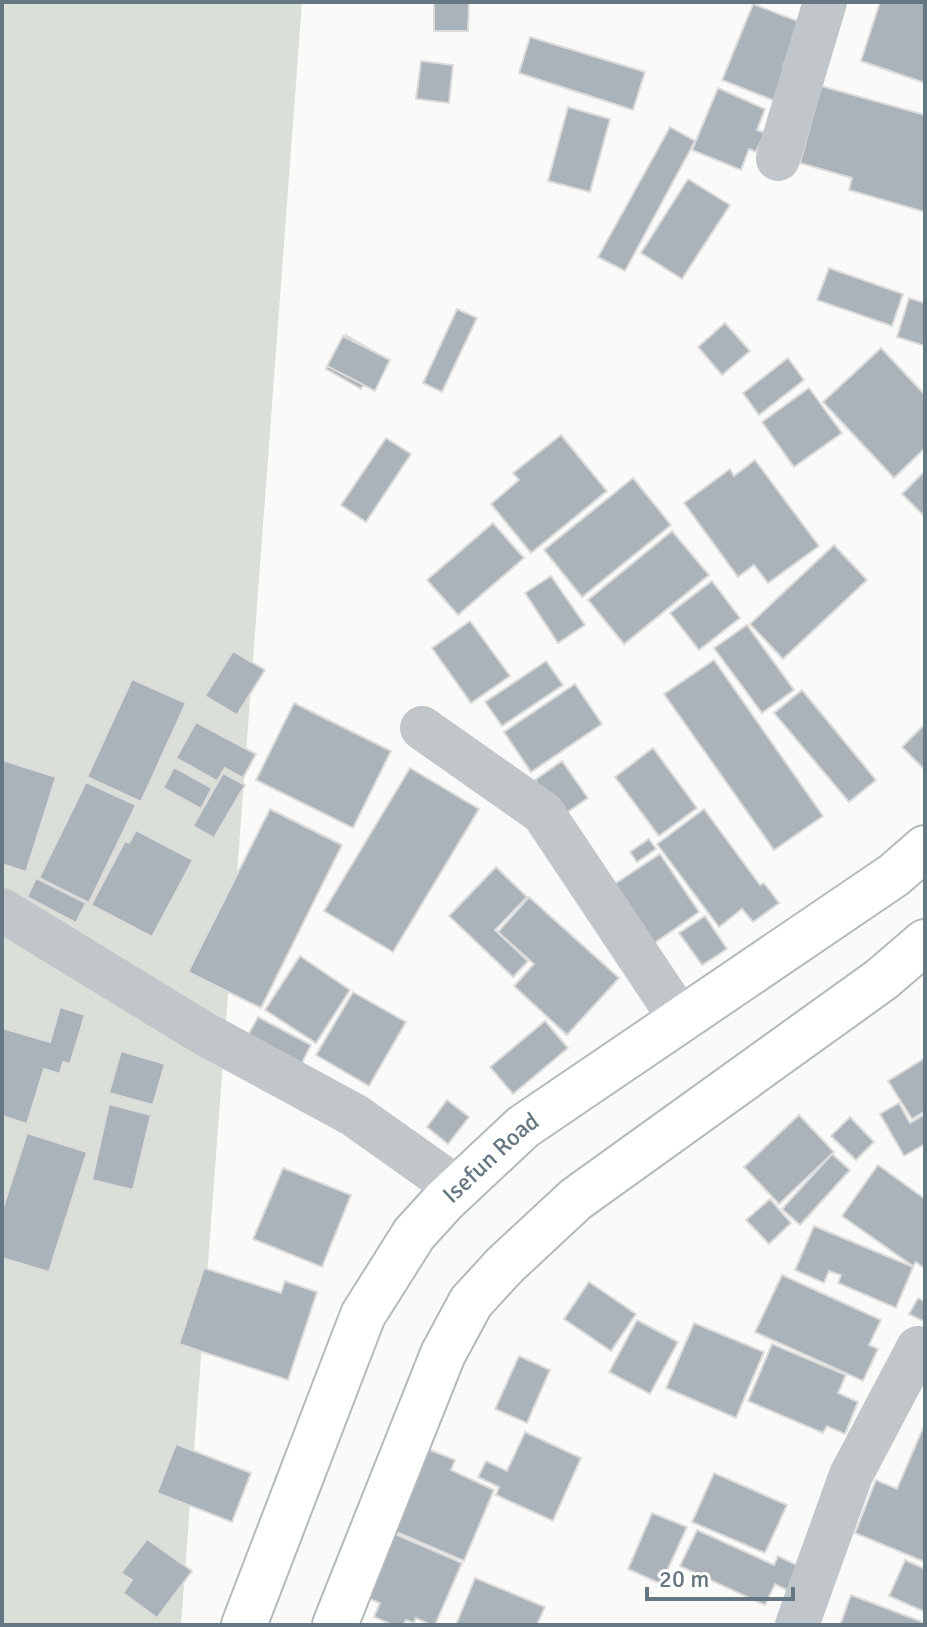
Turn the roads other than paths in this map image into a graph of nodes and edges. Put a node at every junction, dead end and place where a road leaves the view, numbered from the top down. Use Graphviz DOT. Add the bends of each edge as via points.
graph roads {
  1 [pos="825,2"];
  2 [pos="778,159"];
  3 [pos="422,728"];
  4 [pos="925,848"];
  5 [pos="2,910"];
  6 [pos="925,942"];
  7 [pos="681,1020"];
  8 [pos="457,1188"];
  9 [pos="918,1348"];
  10 [pos="244,1625"];
  11 [pos="335,1625"];
  12 [pos="797,1625"];
  1 -- 2 [label="street"];
  3 -- 7 [label="street" via="543,813"];
  4 -- 7 [label="street, Isefun Road" via="894,875"];
  5 -- 8 [label="street" via="203,1033 354,1115"];
  6 -- 11 [label="street" via="882,979 576,1199 471,1302 443,1354"];
  7 -- 8 [label="street, Isefun Road" via="523,1127"];
  8 -- 10 [label="street, Isefun Road" via="414,1234 363,1315"];
  9 -- 12 [label="street" via="851,1475"];
}
